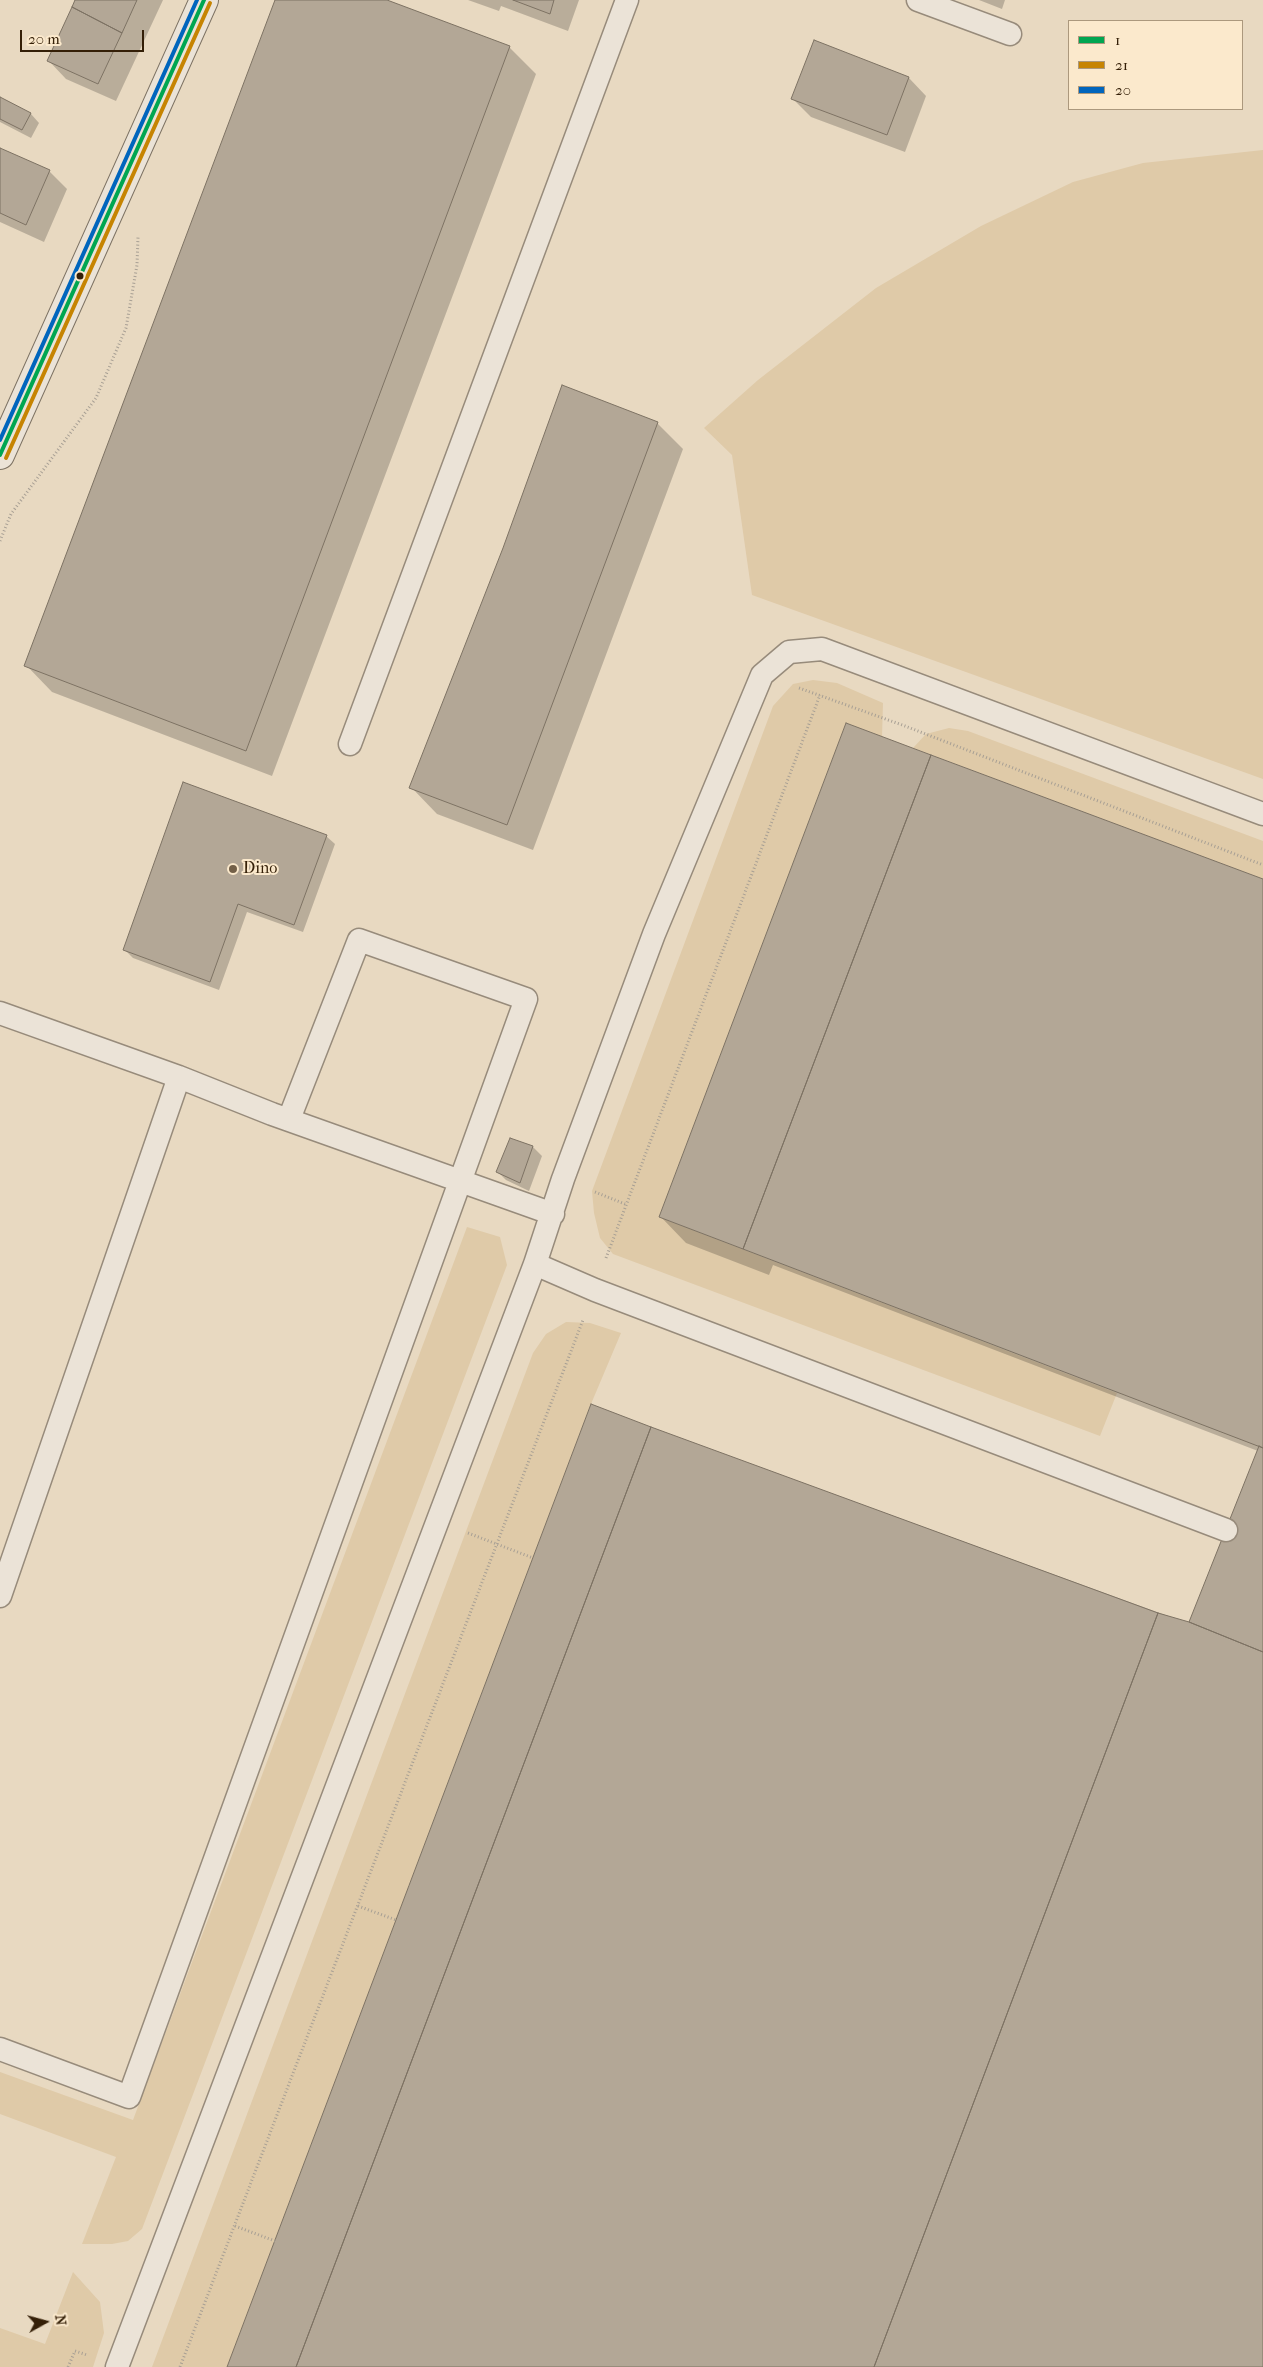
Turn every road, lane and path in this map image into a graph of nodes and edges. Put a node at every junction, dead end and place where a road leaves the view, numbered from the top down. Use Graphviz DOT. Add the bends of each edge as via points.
graph roads {
  1 [pos="204,0"];
  2 [pos="627,0"];
  3 [pos="918,0"];
  4 [pos="1010,34"];
  5 [pos="139,230"];
  6 [pos="0,455"];
  7 [pos="0,541"];
  8 [pos="762,676"];
  9 [pos="820,695"];
  10 [pos="350,744"];
  11 [pos="1263,814"];
  12 [pos="1263,864"];
  13 [pos="0,1013"];
  14 [pos="180,1078"];
  15 [pos="289,1118"];
  16 [pos="460,1180"];
  17 [pos="553,1214"];
  18 [pos="535,1264"];
  19 [pos="595,1290"];
  20 [pos="438,1520"];
  21 [pos="1226,1530"];
  22 [pos="496,1544"];
  23 [pos="533,1558"];
  24 [pos="0,1596"];
  25 [pos="358,1906"];
  26 [pos="396,1920"];
  27 [pos="0,2049"];
  28 [pos="234,2226"];
  29 [pos="274,2241"];
  30 [pos="117,2367"];
  31 [pos="180,2367"];
  1 -- 6 [label="street"];
  2 -- 10 [label="lane"];
  3 -- 4 [label="lane"];
  5 -- 7 [label="path" via="126,328 96,398 10,514"];
  8 -- 9 [label="path"];
  8 -- 11 [label="lane" via="789,652 822,649"];
  8 -- 17 [label="lane" via="654,934"];
  9 -- 12 [label="path"];
  9 -- 19 [label="path"];
  13 -- 14 [label="lane"];
  14 -- 15 [label="lane"];
  14 -- 24 [label="lane"];
  15 -- 16 [label="lane"];
  15 -- 16 [label="lane" via="359,940 526,999"];
  16 -- 17 [label="lane"];
  16 -- 27 [label="lane" via="129,2097"];
  17 -- 18 [label="lane"];
  18 -- 19 [label="lane"];
  18 -- 20 [label="lane"];
  19 -- 21 [label="lane"];
  19 -- 22 [label="path"];
  20 -- 22 [label="path"];
  20 -- 30 [label="lane"];
  22 -- 23 [label="path"];
  22 -- 25 [label="path"];
  25 -- 26 [label="path"];
  25 -- 28 [label="path"];
  28 -- 29 [label="path"];
  28 -- 31 [label="path"];
}
